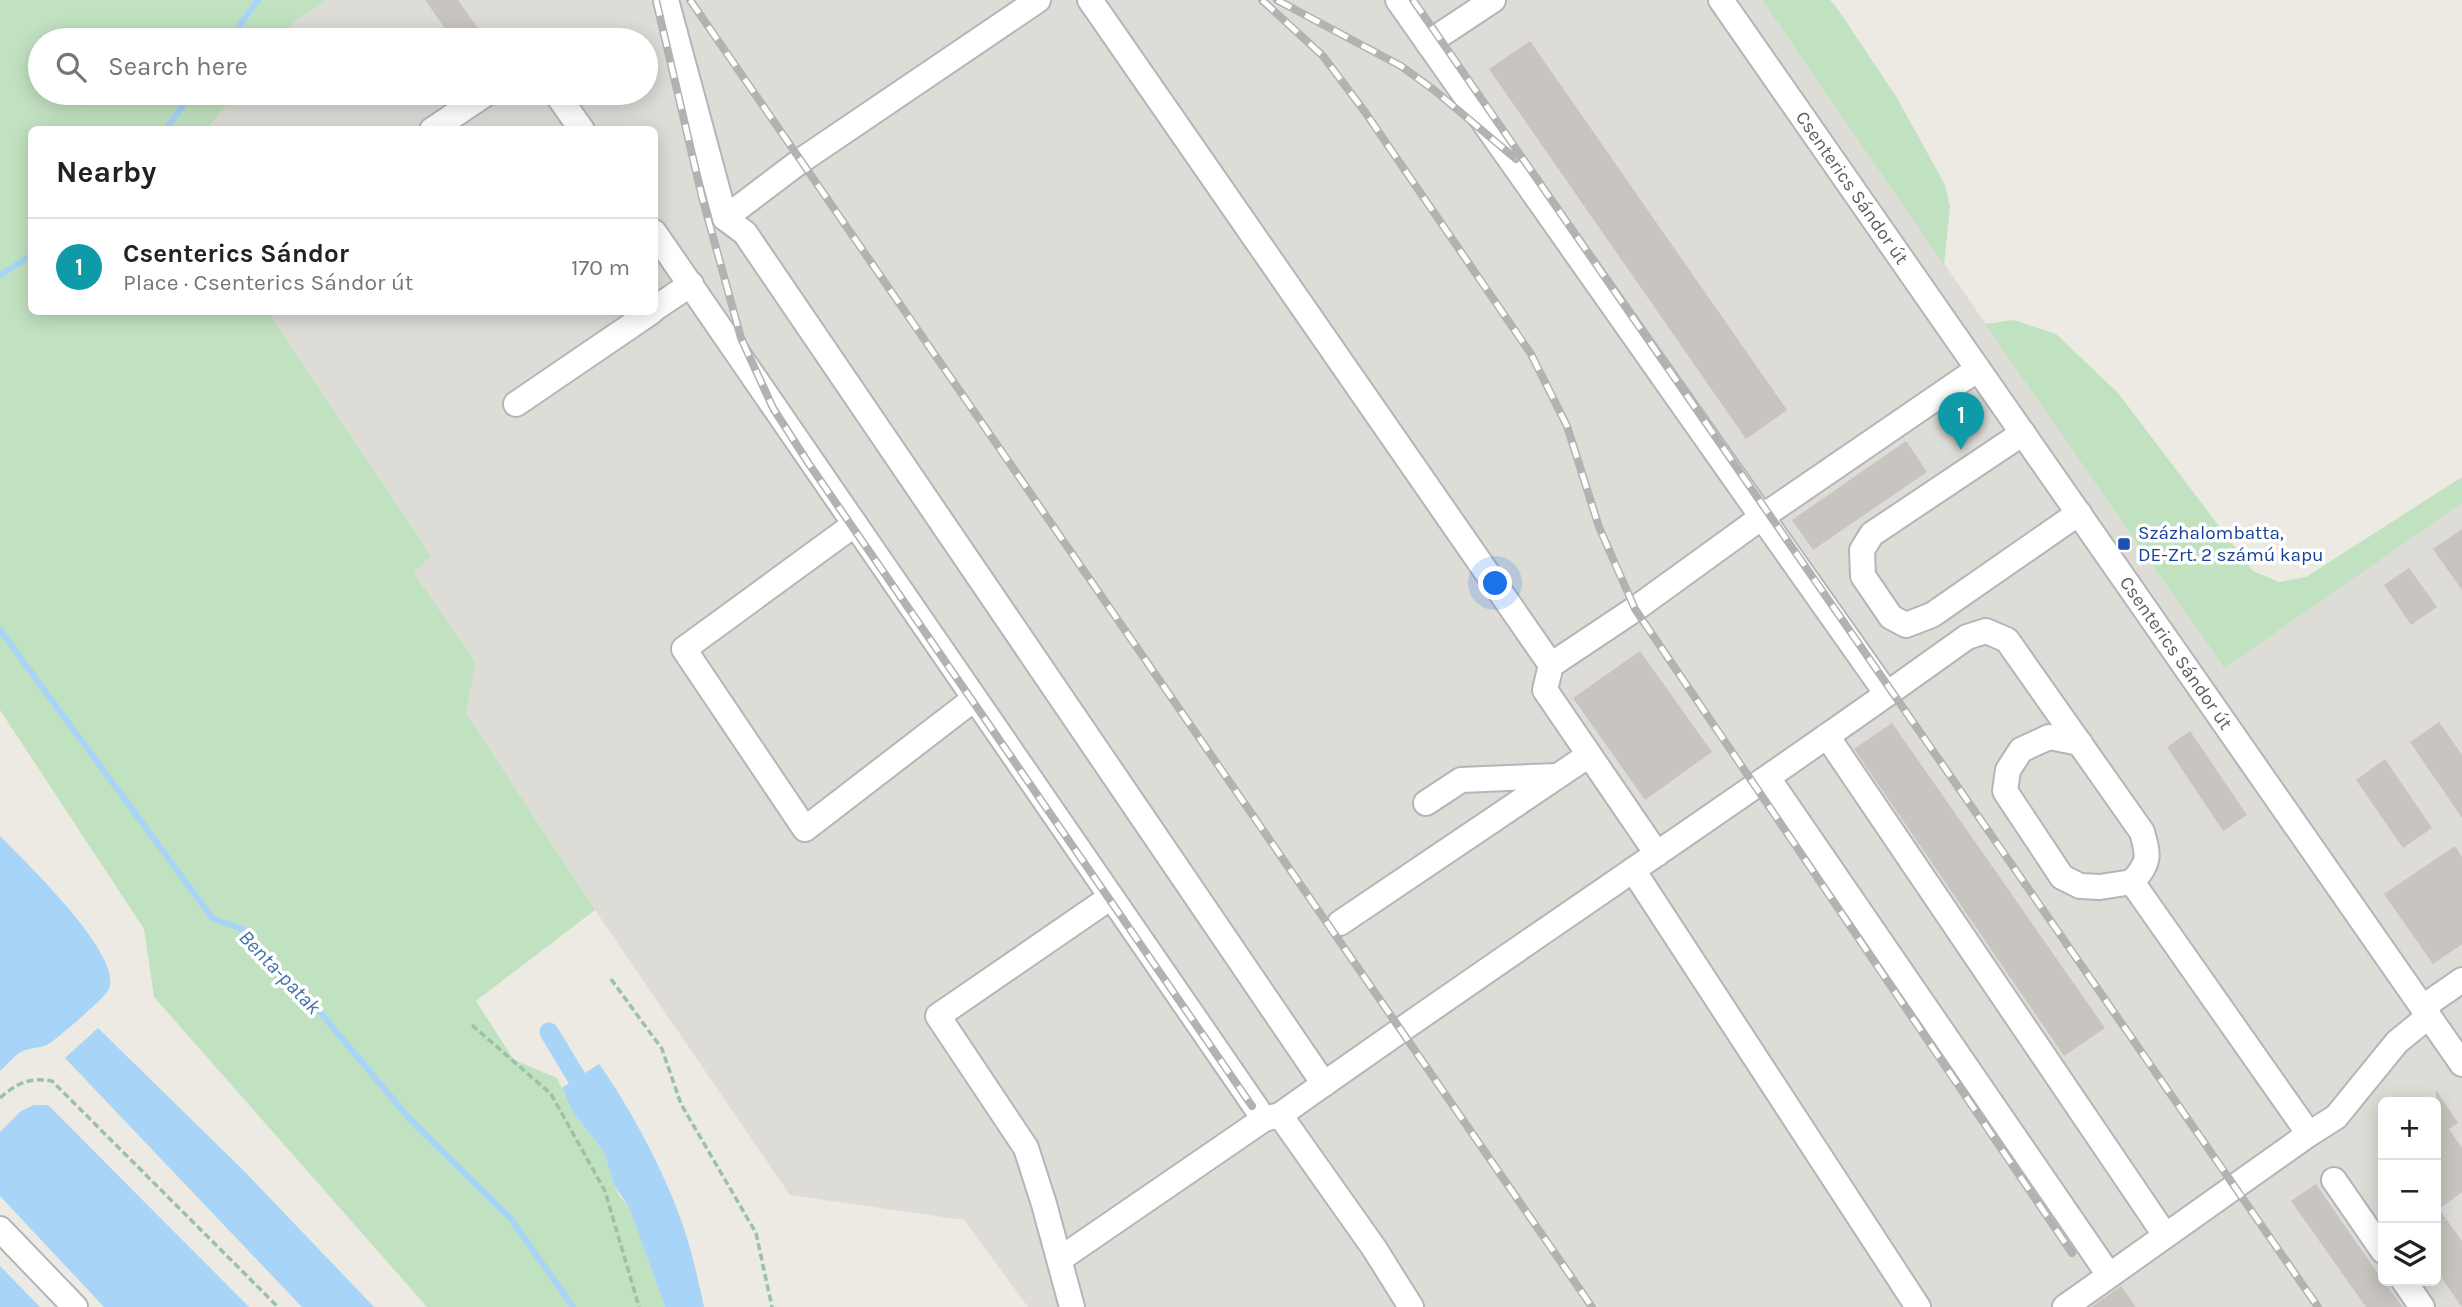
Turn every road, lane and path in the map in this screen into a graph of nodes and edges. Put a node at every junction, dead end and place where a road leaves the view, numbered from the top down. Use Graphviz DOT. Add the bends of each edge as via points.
graph roads {
  1 [pos="666,0"];
  2 [pos="1038,0"];
  3 [pos="1090,0"];
  4 [pos="1398,0"];
  5 [pos="1493,0"];
  6 [pos="1721,0"];
  7 [pos="1428,43"];
  8 [pos="469,105"];
  9 [pos="564,105"];
  10 [pos="438,126"];
  11 [pos="579,126"];
  12 [pos="725,218"];
  13 [pos="658,238"];
  14 [pos="691,284"];
  15 [pos="658,307"];
  16 [pos="646,315"];
  17 [pos="1978,369"];
  18 [pos="516,404"];
  19 [pos="2023,433"];
  20 [pos="2078,513"];
  21 [pos="1762,517"];
  22 [pos="855,524"];
  23 [pos="1551,665"];
  24 [pos="1887,694"];
  25 [pos="974,699"];
  26 [pos="1827,736"];
  27 [pos="2080,743"];
  28 [pos="1589,755"];
  29 [pos="1557,776"];
  30 [pos="1768,778"];
  31 [pos="1426,803"];
  32 [pos="1657,854"];
  33 [pos="1633,870"];
  34 [pos="2132,882"];
  35 [pos="1111,897"];
  36 [pos="1340,923"];
  37 [pos="611,979"];
  38 [pos="2462,980"];
  39 [pos="2426,1012"];
  40 [pos="472,1025"];
  41 [pos="2462,1064"];
  42 [pos="1324,1084"];
  43 [pos="0,1098"];
  44 [pos="1272,1117"];
  45 [pos="2309,1134"];
  46 [pos="2334,1180"];
  47 [pos="0,1229"];
  48 [pos="2165,1236"];
  49 [pos="2378,1244"];
  50 [pos="1060,1259"];
  51 [pos="2109,1275"];
  52 [pos="2407,1286"];
  53 [pos="75,1307"];
  54 [pos="278,1307"];
  55 [pos="639,1307"];
  56 [pos="772,1307"];
  57 [pos="1072,1307"];
  58 [pos="1411,1307"];
  59 [pos="1918,1307"];
  60 [pos="2065,1307"];
  61 [pos="2422,1307"];
  1 -- 12 [label="street"];
  2 -- 12 [label="street" via="799,162"];
  3 -- 23 [label="street"];
  4 -- 7 [label="street"];
  5 -- 7 [label="street"];
  6 -- 17 [label="street, Csenterics Sándor út"];
  7 -- 21 [label="street"];
  8 -- 10 [label="street"];
  9 -- 11 [label="street"];
  12 -- 42 [label="street" via="745,233"];
  13 -- 14 [label="street"];
  14 -- 15 [label="street"];
  14 -- 22 [label="street"];
  16 -- 18 [label="street"];
  17 -- 19 [label="street, Csenterics Sándor út"];
  17 -- 21 [label="street"];
  19 -- 20 [label="street, Csenterics Sándor út"];
  19 -- 20 [label="street" via="1872,534 1862,551 1863,576 1891,617 1906,625 1932,615"];
  20 -- 39 [label="street, Csenterics Sándor út"];
  21 -- 23 [label="street"];
  21 -- 24 [label="street"];
  22 -- 25 [label="street"];
  22 -- 25 [label="street" via="684,649 805,829"];
  23 -- 28 [label="street" via="1545,690"];
  24 -- 26 [label="street"];
  24 -- 27 [label="street" via="1967,637 1986,631 2007,640"];
  25 -- 35 [label="street"];
  26 -- 30 [label="street"];
  26 -- 48 [label="street"];
  27 -- 34 [label="street" via="2142,832 2148,854 2145,867"];
  27 -- 34 [label="street" via="2049,737 2021,750 2008,770 2005,791 2062,877 2080,886"];
  28 -- 29 [label="street"];
  28 -- 32 [label="street"];
  29 -- 31 [label="street" via="1461,780"];
  29 -- 36 [label="street"];
  30 -- 32 [label="street"];
  30 -- 51 [label="street"];
  32 -- 33 [label="street"];
  33 -- 42 [label="street"];
  33 -- 59 [label="street"];
  34 -- 45 [label="street"];
  35 -- 44 [label="street"];
  35 -- 50 [label="street" via="938,1016 1026,1148"];
  37 -- 56 [label="path" via="662,1049 681,1104 757,1233"];
  38 -- 39 [label="street"];
  39 -- 41 [label="street, Csenterics Sándor út"];
  39 -- 45 [label="street" via="2336,1117"];
  40 -- 55 [label="path" via="551,1094 605,1191"];
  42 -- 44 [label="street"];
  43 -- 54 [label="path" via="30,1079 52,1081"];
  44 -- 50 [label="street"];
  44 -- 58 [label="street" via="1374,1248"];
  45 -- 48 [label="street"];
  46 -- 49 [label="street"];
  47 -- 53 [label="street"];
  48 -- 51 [label="street"];
  50 -- 57 [label="street"];
  51 -- 60 [label="street"];
  52 -- 61 [label="street"];
}
